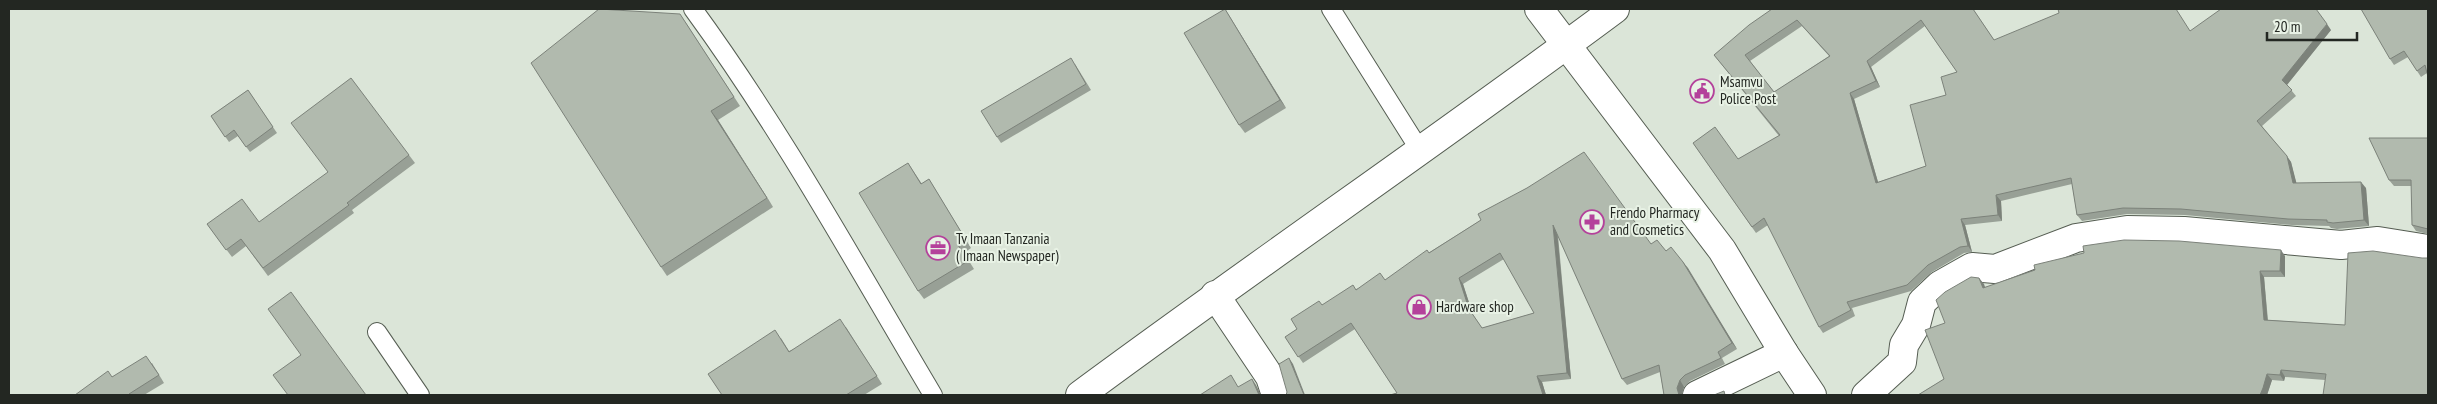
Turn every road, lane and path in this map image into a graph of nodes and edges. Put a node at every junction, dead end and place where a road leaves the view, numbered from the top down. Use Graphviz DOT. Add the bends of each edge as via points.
graph roads {
  1 [pos="693,9"];
  2 [pos="1331,9"];
  3 [pos="1539,9"];
  4 [pos="1616,9"];
  5 [pos="1566,46"];
  6 [pos="1421,152"];
  7 [pos="2428,249"];
  8 [pos="1215,295"];
  9 [pos="376,332"];
  10 [pos="1784,354"];
  11 [pos="420,395"];
  12 [pos="933,395"];
  13 [pos="1080,395"];
  14 [pos="1276,395"];
  15 [pos="1696,395"];
  16 [pos="1812,395"];
  17 [pos="1866,395"];
  1 -- 12 [label="lane" via="779,133"];
  2 -- 6 [label="lane"];
  3 -- 5 [label="street"];
  4 -- 5 [label="street"];
  5 -- 6 [label="street"];
  5 -- 10 [label="street" via="1722,250"];
  6 -- 8 [label="street"];
  7 -- 17 [label="street" via="2378,241 2341,245 2184,231 2127,230 2076,238 1995,269 1972,267 1940,285 1922,302 1916,326 1904,345 1902,362"];
  8 -- 13 [label="street"];
  8 -- 14 [label="street" via="1270,377"];
  9 -- 11 [label="lane"];
  10 -- 15 [label="street"];
  10 -- 16 [label="street"];
}
